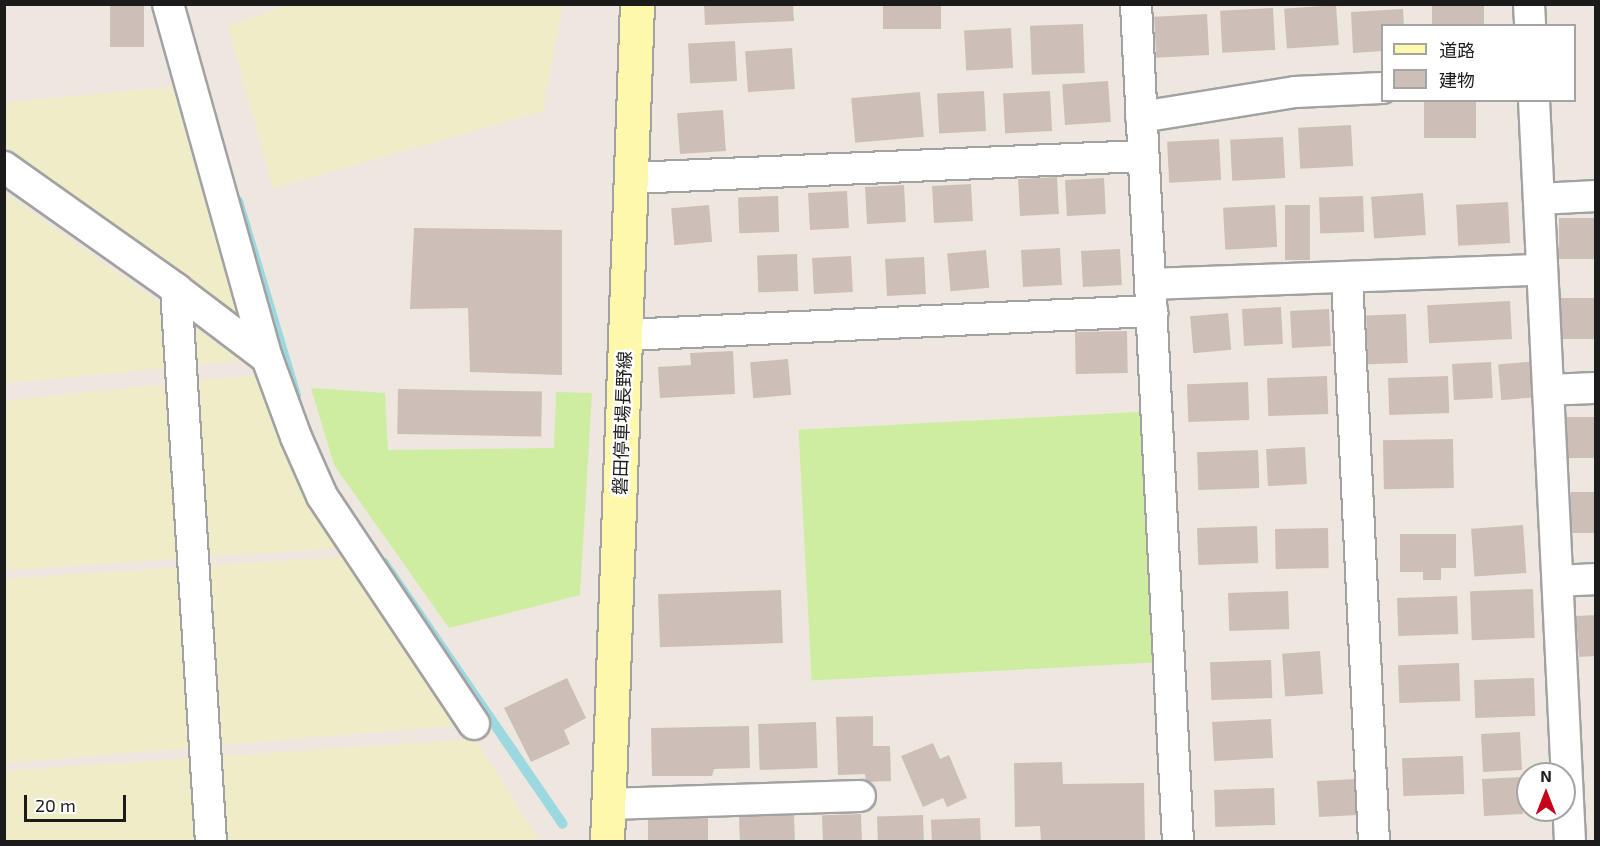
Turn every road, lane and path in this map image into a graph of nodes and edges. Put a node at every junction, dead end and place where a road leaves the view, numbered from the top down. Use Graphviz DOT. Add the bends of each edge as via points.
graph roads {
  1 [pos="168,4"];
  2 [pos="637,4"];
  3 [pos="1136,4"];
  4 [pos="1529,4"];
  5 [pos="1530,24"];
  6 [pos="1381,88"];
  7 [pos="1534,102"];
  8 [pos="1142,117"];
  9 [pos="1144,156"];
  10 [pos="4,167"];
  11 [pos="631,178"];
  12 [pos="1596,196"];
  13 [pos="1539,199"];
  14 [pos="1542,270"];
  15 [pos="1347,278"];
  16 [pos="176,289"];
  17 [pos="1151,298"];
  18 [pos="625,335"];
  19 [pos="267,358"];
  20 [pos="1596,388"];
  21 [pos="1548,390"];
  22 [pos="1596,579"];
  23 [pos="1558,581"];
  24 [pos="474,724"];
  25 [pos="860,796"];
  26 [pos="608,804"];
  27 [pos="212,842"];
  28 [pos="607,842"];
  29 [pos="1178,842"];
  30 [pos="1374,842"];
  31 [pos="1570,842"];
  1 -- 19 [label="street"];
  2 -- 11 [label="main road, 磐田停車場長野線"];
  3 -- 8 [label="street"];
  4 -- 5 [label="street"];
  6 -- 8 [label="street" via="1295,93"];
  7 -- 13 [label="street"];
  8 -- 9 [label="street"];
  9 -- 11 [label="street"];
  9 -- 17 [label="street"];
  10 -- 16 [label="street"];
  11 -- 18 [label="main road, 磐田停車場長野線"];
  12 -- 13 [label="street"];
  13 -- 14 [label="street"];
  14 -- 15 [label="street"];
  14 -- 21 [label="street"];
  15 -- 17 [label="street"];
  15 -- 30 [label="street"];
  16 -- 19 [label="street"];
  16 -- 27 [label="street"];
  17 -- 18 [label="street"];
  17 -- 29 [label="street"];
  18 -- 26 [label="main road, 磐田停車場長野線"];
  19 -- 24 [label="street" via="322,496"];
  20 -- 21 [label="street"];
  21 -- 23 [label="street"];
  22 -- 23 [label="street"];
  23 -- 31 [label="street"];
  25 -- 26 [label="street"];
  26 -- 28 [label="main road, 磐田停車場長野線"];
}
